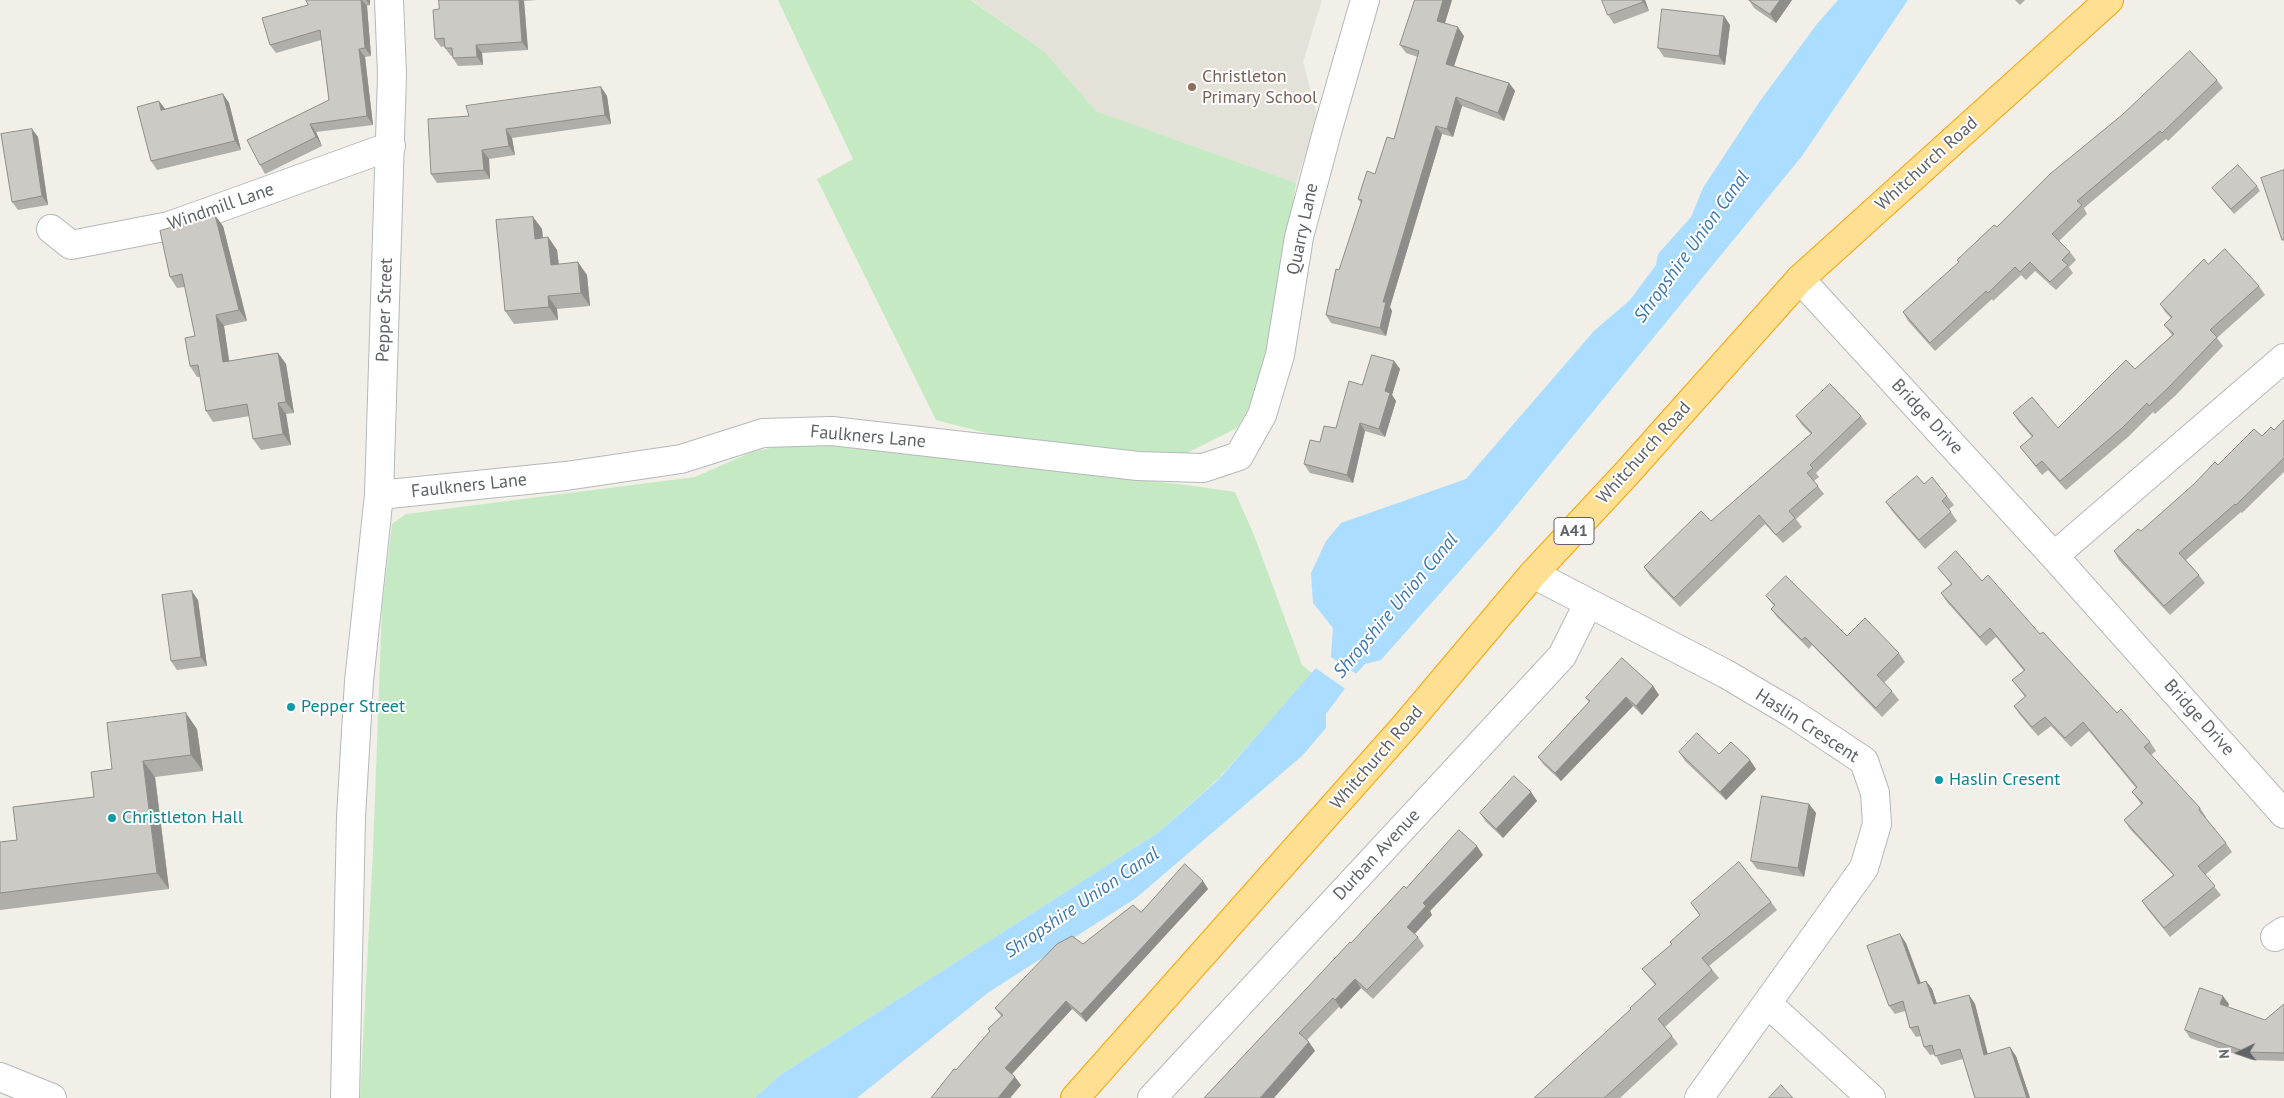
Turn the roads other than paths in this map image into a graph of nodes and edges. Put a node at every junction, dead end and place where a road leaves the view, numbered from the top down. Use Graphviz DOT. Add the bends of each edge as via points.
graph roads {
  1 [pos="389,0"];
  2 [pos="1366,0"];
  3 [pos="2109,0"];
  4 [pos="391,146"];
  5 [pos="51,229"];
  6 [pos="1800,279"];
  7 [pos="2284,358"];
  8 [pos="1239,456"];
  9 [pos="379,495"];
  10 [pos="2054,556"];
  11 [pos="1534,574"];
  12 [pos="1588,604"];
  13 [pos="2284,814"];
  14 [pos="1767,1004"];
  15 [pos="0,1077"];
  16 [pos="1084,1095"];
  17 [pos="52,1098"];
  18 [pos="345,1098"];
  19 [pos="1152,1098"];
  20 [pos="1699,1098"];
  21 [pos="1870,1098"];
  1 -- 4 [label="street, Pepper Street"];
  2 -- 8 [label="street, Quarry Lane" via="1299,237 1280,354 1262,415"];
  3 -- 6 [label="highway, Whitchurch Road / A41"];
  4 -- 5 [label="street, Windmill Lane" via="169,226 71,245"];
  4 -- 9 [label="street, Pepper Street"];
  6 -- 10 [label="street, Bridge Drive"];
  6 -- 11 [label="highway, Whitchurch Road / A41"];
  7 -- 10 [label="street"];
  8 -- 9 [label="street, Faulkners Lane" via="1203,468 1138,466 832,431 763,433 682,459 547,478"];
  9 -- 18 [label="street, Pepper Street" via="359,681 351,817"];
  10 -- 13 [label="street, Bridge Drive"];
  11 -- 12 [label="street, Haslin Crescent"];
  11 -- 16 [label="highway, Whitchurch Road / A41"];
  12 -- 14 [label="street, Haslin Crescent" via="1726,674 1864,761 1875,793 1877,824 1864,868"];
  12 -- 19 [label="street, Durban Avenue" via="1562,656"];
  14 -- 20 [label="street, Haslin Crescent"];
  14 -- 21 [label="street"];
  15 -- 17 [label="street"];
}
